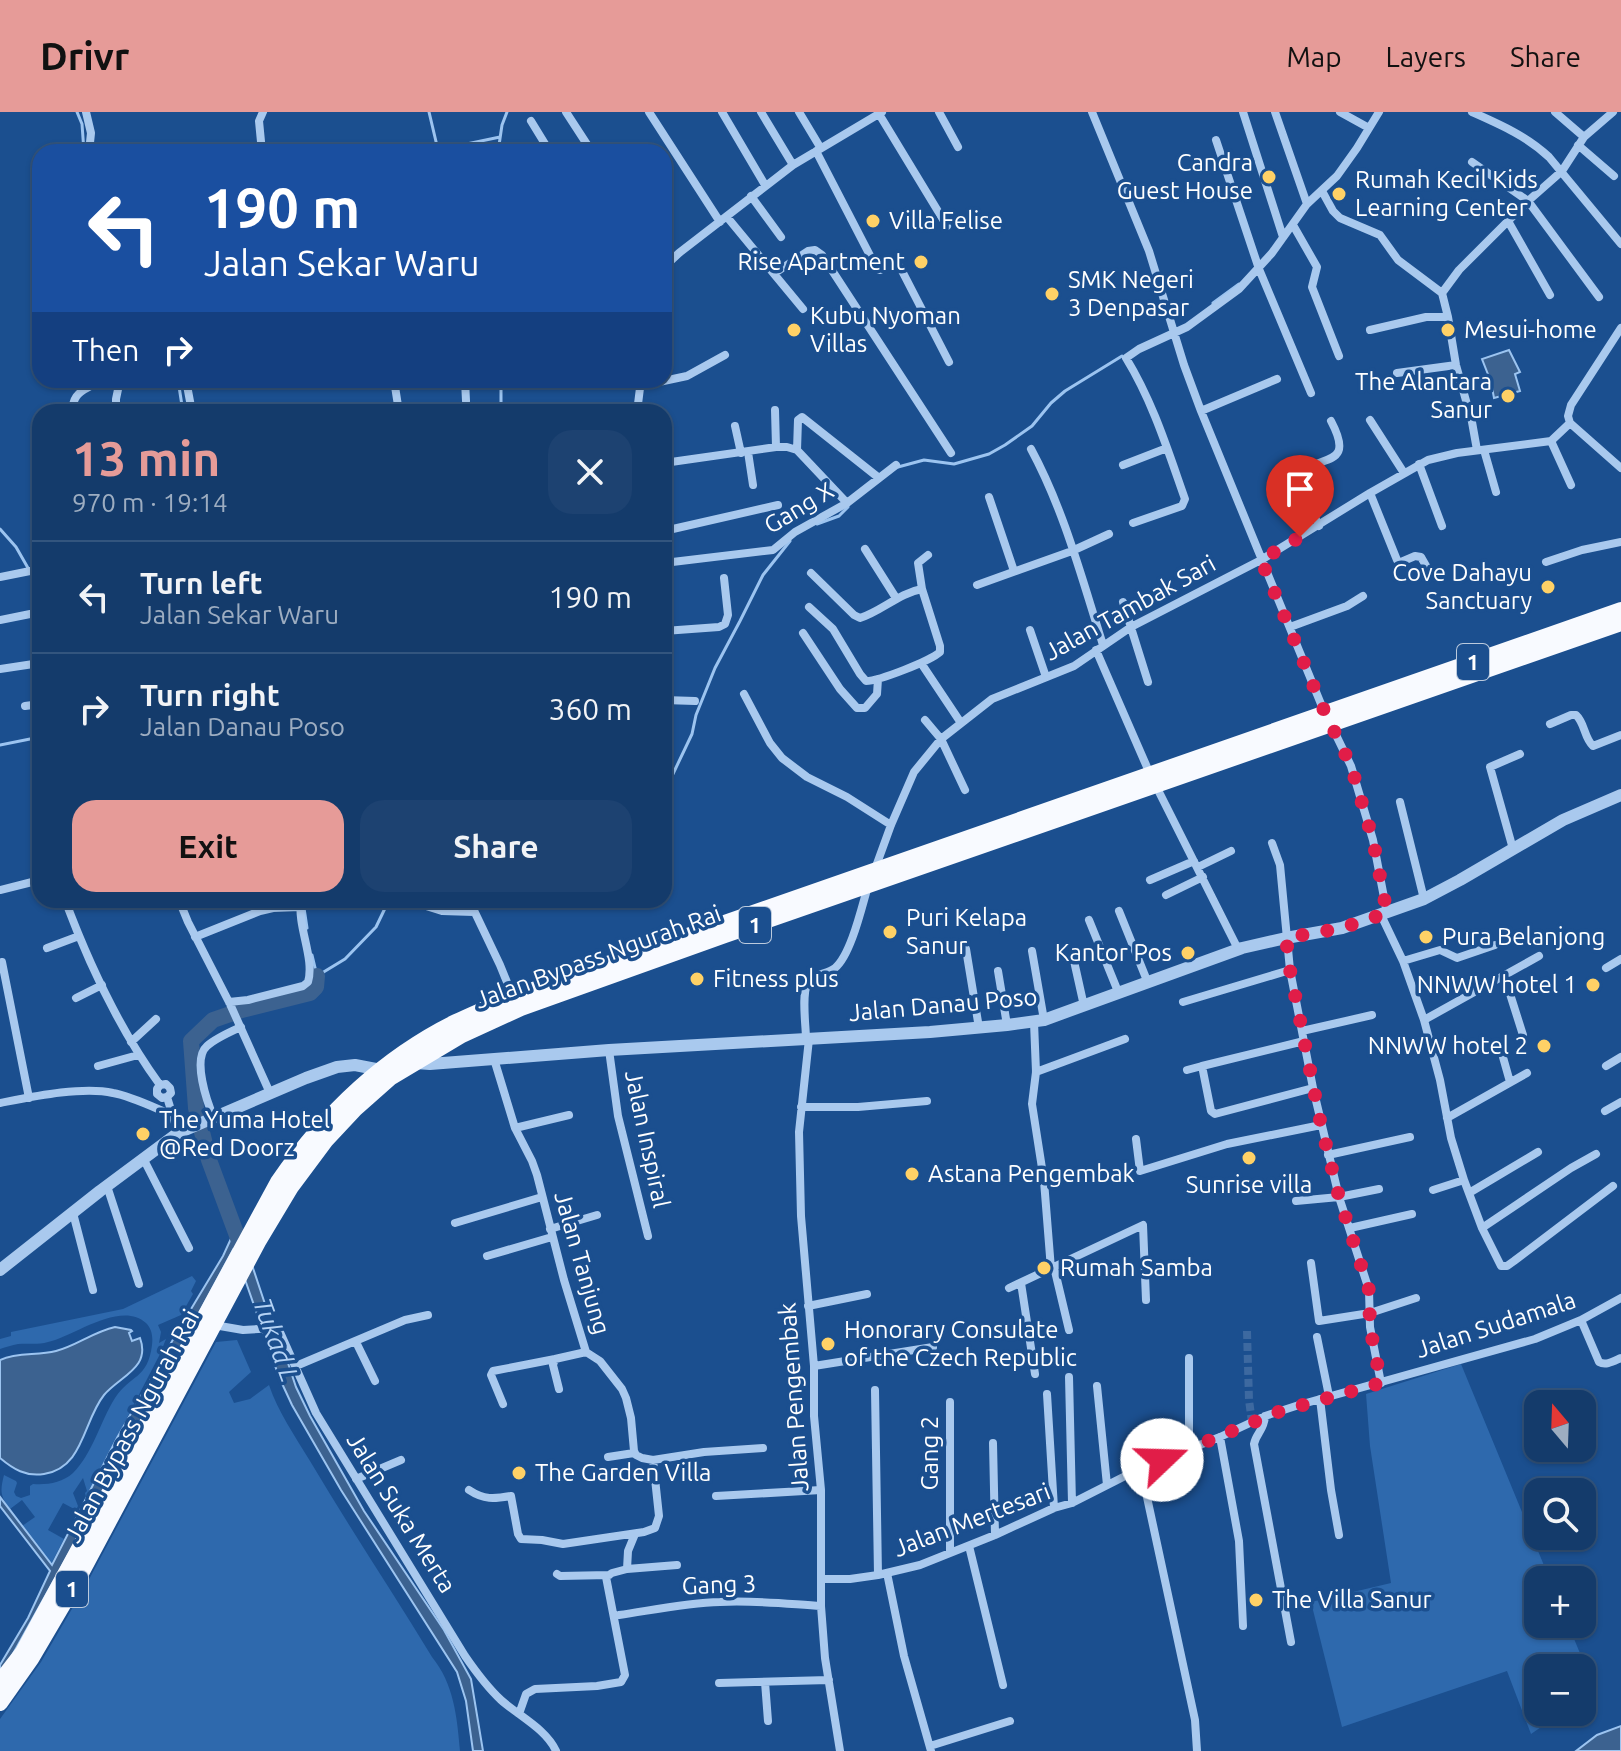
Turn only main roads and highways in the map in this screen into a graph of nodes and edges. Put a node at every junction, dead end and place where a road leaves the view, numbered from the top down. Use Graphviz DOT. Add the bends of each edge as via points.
graph roads {
  1 [pos="1621,610"];
  2 [pos="1621,623"];
  3 [pos="1328,718"];
  4 [pos="786,907"];
  5 [pos="253,1238"];
  6 [pos="223,1294"];
  7 [pos="131,1467"];
  8 [pos="0,1682"];
  9 [pos="0,1703"];
  1 -- 3 [label="highway, Jalan Bypass Ngurah Rai / 1"];
  2 -- 3 [label="highway, Jalan Bypass Ngurah Rai / 1"];
  3 -- 4 [label="highway, Jalan Bypass Ngurah Rai / 1"];
  4 -- 5 [label="highway, Jalan Bypass Ngurah Rai / 1" via="521,1008 413,1063 390,1078 326,1140"];
  4 -- 5 [label="highway, Jalan Bypass Ngurah Rai / 1" via="513,997 454,1023 381,1070 343,1102 278,1182"];
  5 -- 6 [label="highway, Jalan Bypass Ngurah Rai / 1"];
  6 -- 7 [label="highway, Jalan Bypass Ngurah Rai / 1"];
  6 -- 7 [label="highway, Jalan Bypass Ngurah Rai / 1" via="213,1325"];
  7 -- 8 [label="highway, Jalan Bypass Ngurah Rai / 1"];
  7 -- 9 [label="highway, Jalan Bypass Ngurah Rai / 1" via="78,1579"];
}
